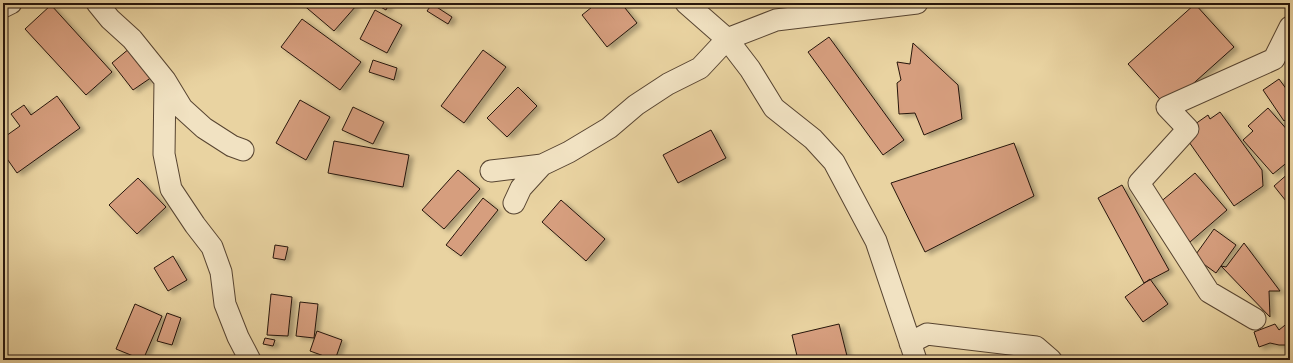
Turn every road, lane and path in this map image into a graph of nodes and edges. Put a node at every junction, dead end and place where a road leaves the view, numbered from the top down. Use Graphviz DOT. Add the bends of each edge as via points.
graph roads {
  1 [pos="11,3"];
  2 [pos="97,3"];
  3 [pos="686,3"];
  4 [pos="917,3"];
  5 [pos="3,7"];
  6 [pos="1290,27"];
  7 [pos="727,39"];
  8 [pos="164,80"];
  9 [pos="243,150"];
  10 [pos="542,165"];
  11 [pos="491,171"];
  12 [pos="514,203"];
  13 [pos="1255,319"];
  14 [pos="913,351"];
  15 [pos="250,360"];
  16 [pos="1051,360"];
  1 -- 5 [label="street"];
  2 -- 8 [label="street" via="110,19 132,38"];
  3 -- 7 [label="street"];
  4 -- 7 [label="street" via="776,20"];
  6 -- 13 [label="street" via="1274,59 1167,107 1188,129 1139,183 1209,292"];
  7 -- 10 [label="street" via="700,68 668,84 636,105 609,128"];
  7 -- 14 [label="street" via="750,69 774,108 813,139 834,162 876,241"];
  8 -- 9 [label="street" via="182,108 204,128"];
  8 -- 15 [label="street" via="164,154 171,189 212,247 221,272 225,304"];
  10 -- 11 [label="street"];
  10 -- 12 [label="street" via="521,188"];
  14 -- 16 [label="street" via="927,334 1036,347"];
}
